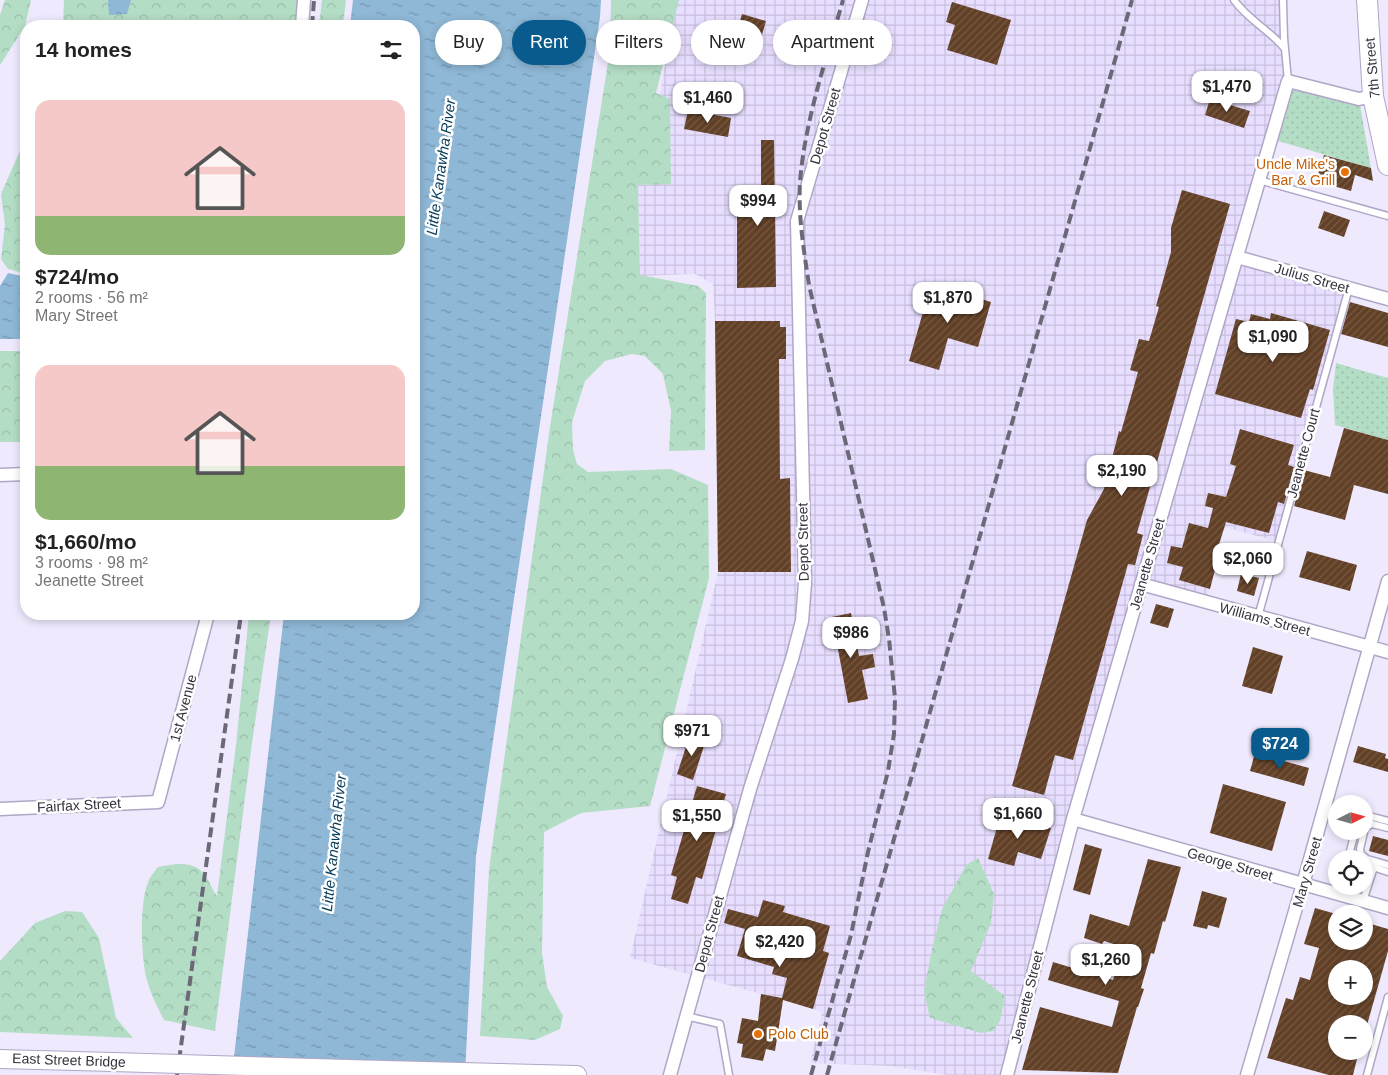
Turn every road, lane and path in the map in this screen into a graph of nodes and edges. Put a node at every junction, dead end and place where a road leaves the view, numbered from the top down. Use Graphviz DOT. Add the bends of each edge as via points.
graph roads {
  1 [pos="304,0"];
  2 [pos="862,0"];
  3 [pos="1234,0"];
  4 [pos="1283,0"];
  5 [pos="1367,0"];
  6 [pos="302,20"];
  7 [pos="1285,50"];
  8 [pos="1288,81"];
  9 [pos="1373,96"];
  10 [pos="1384,128"];
  11 [pos="1388,165"];
  12 [pos="1259,180"];
  13 [pos="1388,216"];
  14 [pos="1237,257"];
  15 [pos="1349,288"];
  16 [pos="1388,299"];
  17 [pos="20,474"];
  18 [pos="0,475"];
  19 [pos="1388,581"];
  20 [pos="1141,584"];
  21 [pos="1258,617"];
  22 [pos="206,620"];
  23 [pos="1370,647"];
  24 [pos="1388,652"];
  25 [pos="158,802"];
  26 [pos="0,809"];
  27 [pos="1324,812"];
  28 [pos="1328,813"];
  29 [pos="1373,817"];
  30 [pos="1073,819"];
  31 [pos="1388,822"];
  32 [pos="1388,828"];
  33 [pos="1388,865"];
  34 [pos="1374,867"];
  35 [pos="1388,872"];
  36 [pos="1303,884"];
  37 [pos="1363,901"];
  38 [pos="1388,908"];
  39 [pos="1388,997"];
  40 [pos="686,1016"];
  41 [pos="0,1058"];
  42 [pos="577,1075"];
  43 [pos="670,1075"];
  44 [pos="729,1075"];
  45 [pos="1007,1075"];
  46 [pos="1247,1075"];
  47 [pos="1367,1075"];
  1 -- 6 [label="street"];
  2 -- 40 [label="street, Depot Street" via="797,221 805,583 802,621 750,789"];
  3 -- 7 [label="lane"];
  4 -- 7 [label="lane"];
  5 -- 9 [label="main road, 7th Street"];
  7 -- 8 [label="lane"];
  8 -- 9 [label="street" via="1359,99"];
  8 -- 12 [label="street, Jeanette Street"];
  9 -- 10 [label="main road, 7th Street"];
  10 -- 11 [label="main road, 7th Street"];
  12 -- 13 [label="lane"];
  12 -- 14 [label="street, Jeanette Street"];
  14 -- 15 [label="street, Julius Street"];
  14 -- 20 [label="street, Jeanette Street"];
  15 -- 16 [label="street, Julius Street"];
  15 -- 21 [label="lane, Jeanette Court"];
  17 -- 18 [label="street"];
  19 -- 23 [label="street, Mary Street"];
  20 -- 21 [label="street, Williams Street"];
  20 -- 30 [label="street, Jeanette Street"];
  21 -- 23 [label="street, Williams Street"];
  22 -- 25 [label="street, 1st Avenue"];
  23 -- 24 [label="street, Williams Street"];
  23 -- 27 [label="street, Mary Street"];
  25 -- 26 [label="street, Fairfax Street"];
  27 -- 28 [label="lane"];
  27 -- 36 [label="street, Mary Street"];
  29 -- 31 [label="lane"];
  30 -- 36 [label="street, George Street"];
  30 -- 45 [label="street, Jeanette Street"];
  32 -- 33 [label="lane" via="1372,824 1365,828 1360,849 1367,859"];
  34 -- 35 [label="lane"];
  34 -- 37 [label="lane"];
  36 -- 37 [label="street, George Street"];
  36 -- 46 [label="street, Mary Street"];
  37 -- 38 [label="street, George Street"];
  39 -- 47 [label="lane"];
  40 -- 43 [label="street, Depot Street"];
  40 -- 44 [label="lane" via="720,1024"];
  41 -- 42 [label="main road, East Street Bridge, bridge"];
}
